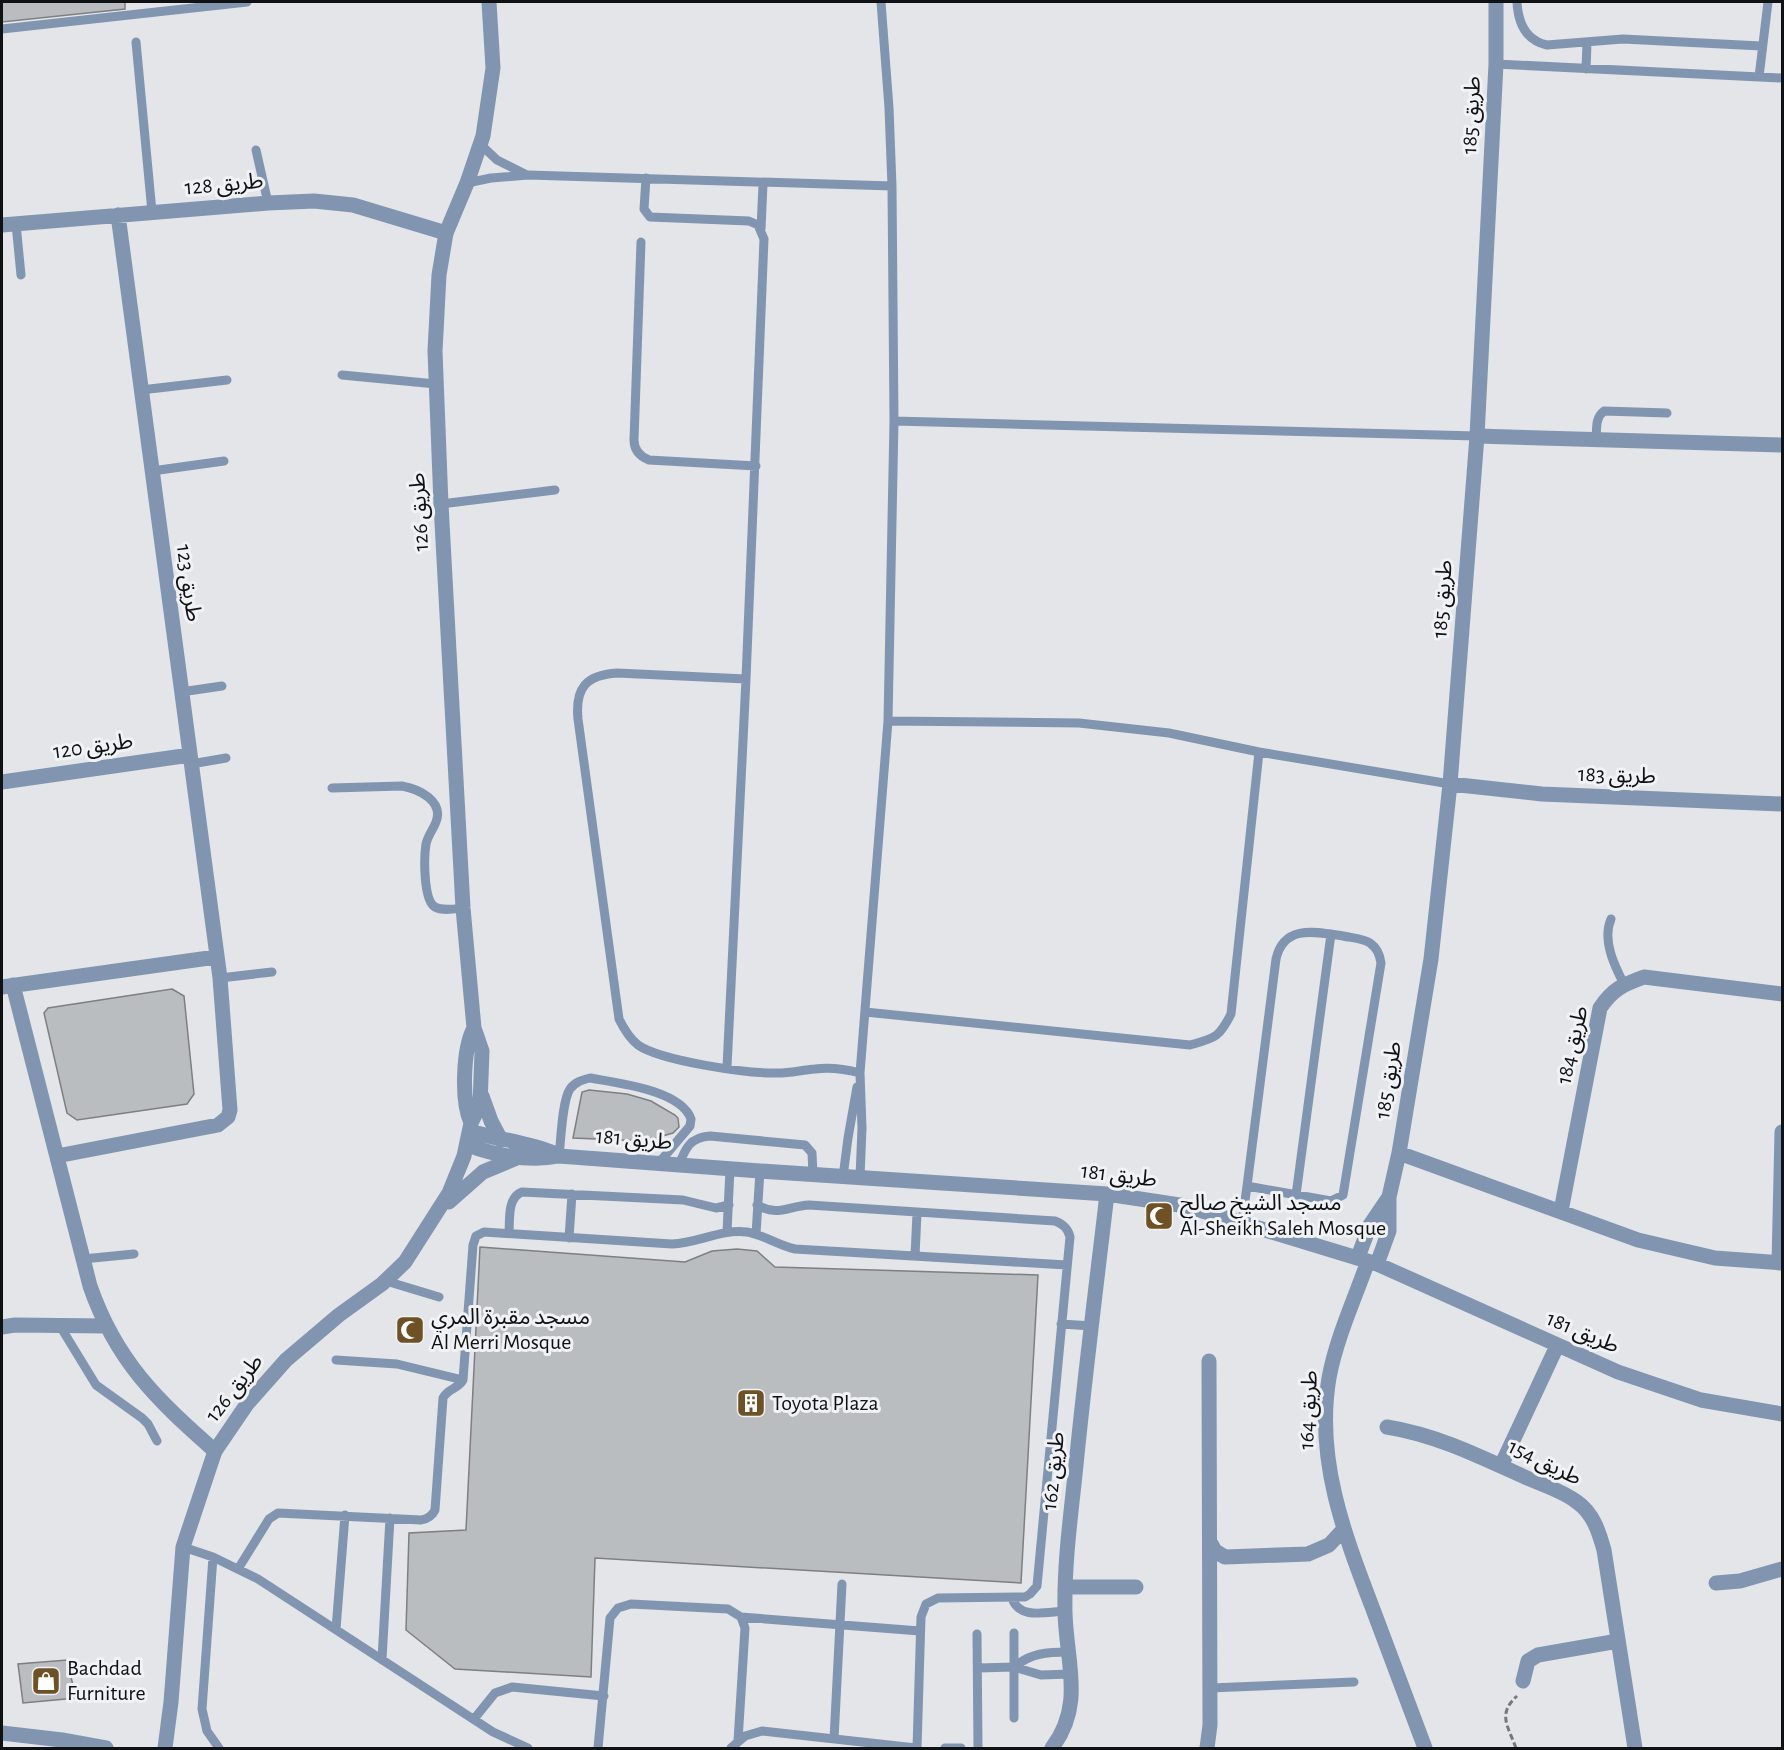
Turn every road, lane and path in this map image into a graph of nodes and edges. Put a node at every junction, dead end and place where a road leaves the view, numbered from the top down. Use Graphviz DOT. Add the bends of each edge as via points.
graph roads {
  1 [pos="247,2"];
  2 [pos="489,2"];
  3 [pos="881,2"];
  4 [pos="1496,2"];
  5 [pos="1517,2"];
  6 [pos="1768,2"];
  7 [pos="2,29"];
  8 [pos="136,42"];
  9 [pos="1587,43"];
  10 [pos="1761,46"];
  11 [pos="1496,64"];
  12 [pos="1586,69"];
  13 [pos="1759,77"];
  14 [pos="1782,78"];
  15 [pos="480,144"];
  16 [pos="256,150"];
  17 [pos="528,175"];
  18 [pos="646,178"];
  19 [pos="467,183"];
  20 [pos="763,184"];
  21 [pos="892,186"];
  22 [pos="268,203"];
  23 [pos="153,212"];
  24 [pos="118,215"];
  25 [pos="9,225"];
  26 [pos="761,229"];
  27 [pos="446,233"];
  28 [pos="641,242"];
  29 [pos="21,274"];
  30 [pos="342,375"];
  31 [pos="227,380"];
  32 [pos="436,384"];
  33 [pos="141,390"];
  34 [pos="1667,413"];
  35 [pos="894,421"];
  36 [pos="1477,436"];
  37 [pos="1596,439"];
  38 [pos="1782,445"];
  39 [pos="224,461"];
  40 [pos="756,466"];
  41 [pos="152,471"];
  42 [pos="555,490"];
  43 [pos="441,504"];
  44 [pos="746,679"];
  45 [pos="222,686"];
  46 [pos="181,692"];
  47 [pos="888,721"];
  48 [pos="1259,752"];
  49 [pos="226,758"];
  50 [pos="190,759"];
  51 [pos="2,782"];
  52 [pos="1450,784"];
  53 [pos="332,788"];
  54 [pos="1782,804"];
  55 [pos="463,909"];
  56 [pos="1611,919"];
  57 [pos="1331,934"];
  58 [pos="216,957"];
  59 [pos="272,972"];
  60 [pos="220,978"];
  61 [pos="1624,984"];
  62 [pos="7,986"];
  63 [pos="1782,994"];
  64 [pos="865,1012"];
  65 [pos="474,1028"];
  66 [pos="727,1067"];
  67 [pos="860,1073"];
  68 [pos="481,1092"];
  69 [pos="1782,1132"];
  70 [pos="469,1133"];
  71 [pos="501,1140"];
  72 [pos="1399,1153"];
  73 [pos="57,1156"];
  74 [pos="559,1156"];
  75 [pos="519,1157"];
  76 [pos="658,1164"];
  77 [pos="679,1166"];
  78 [pos="730,1169"];
  79 [pos="760,1171"];
  80 [pos="813,1175"];
  81 [pos="843,1177"];
  82 [pos="860,1178"];
  83 [pos="1247,1186"];
  84 [pos="572,1194"];
  85 [pos="1107,1194"];
  86 [pos="1296,1195"];
  87 [pos="1389,1197"];
  88 [pos="757,1205"];
  89 [pos="729,1206"];
  90 [pos="440,1210"];
  91 [pos="1561,1211"];
  92 [pos="917,1213"];
  93 [pos="1242,1223"];
  94 [pos="728,1232"];
  95 [pos="509,1233"];
  96 [pos="756,1234"];
  97 [pos="569,1238"];
  98 [pos="134,1254"];
  99 [pos="915,1256"];
  100 [pos="83,1259"];
  101 [pos="1368,1261"];
  102 [pos="1781,1263"];
  103 [pos="1067,1265"];
  104 [pos="386,1281"];
  105 [pos="439,1297"];
  106 [pos="1061,1324"];
  107 [pos="60,1326"];
  108 [pos="106,1326"];
  109 [pos="1092,1326"];
  110 [pos="2,1328"];
  111 [pos="1557,1346"];
  112 [pos="336,1360"];
  113 [pos="1209,1361"];
  114 [pos="463,1380"];
  115 [pos="1782,1414"];
  116 [pos="1387,1427"];
  117 [pos="158,1441"];
  118 [pos="215,1451"];
  119 [pos="1501,1466"];
  120 [pos="345,1515"];
  121 [pos="390,1518"];
  122 [pos="1343,1530"];
  123 [pos="1210,1542"];
  124 [pos="183,1547"];
  125 [pos="213,1557"];
  126 [pos="238,1569"];
  127 [pos="1782,1569"];
  128 [pos="1716,1583"];
  129 [pos="842,1584"];
  130 [pos="1065,1587"];
  131 [pos="1136,1587"];
  132 [pos="1012,1598"];
  133 [pos="1065,1611"];
  134 [pos="741,1617"];
  135 [pos="839,1625"];
  136 [pos="336,1629"];
  137 [pos="920,1631"];
  138 [pos="977,1634"];
  139 [pos="1014,1634"];
  140 [pos="1618,1641"];
  141 [pos="1069,1652"];
  142 [pos="382,1659"];
  143 [pos="1014,1667"];
  144 [pos="978,1668"];
  145 [pos="1071,1674"];
  146 [pos="1523,1681"];
  147 [pos="1354,1682"];
  148 [pos="1210,1688"];
  149 [pos="604,1696"];
  150 [pos="1014,1718"];
  151 [pos="474,1719"];
  152 [pos="2,1733"];
  153 [pos="834,1739"];
  154 [pos="738,1741"];
  155 [pos="106,1749"];
  156 [pos="165,1749"];
  157 [pos="219,1749"];
  158 [pos="528,1749"];
  159 [pos="598,1749"];
  160 [pos="731,1749"];
  161 [pos="917,1749"];
  162 [pos="945,1749"];
  163 [pos="961,1749"];
  164 [pos="978,1749"];
  165 [pos="1052,1749"];
  166 [pos="1207,1749"];
  167 [pos="1425,1749"];
  168 [pos="1516,1749"];
  169 [pos="1635,1749"];
  1 -- 7 [label="lane"];
  2 -- 15 [label="street, طريق 126" via="493,68"];
  3 -- 21 [label="lane"];
  4 -- 11 [label="street, طريق 185"];
  5 -- 9 [label="lane" via="1521,26 1537,42"];
  6 -- 10 [label="lane"];
  8 -- 23 [label="lane"];
  9 -- 10 [label="lane" via="1623,39"];
  9 -- 12 [label="lane"];
  10 -- 13 [label="lane"];
  11 -- 12 [label="lane"];
  11 -- 36 [label="street, طريق 185"];
  12 -- 13 [label="lane"];
  13 -- 14 [label="lane"];
  15 -- 17 [label="lane" via="497,160"];
  15 -- 19 [label="street, طريق 126"];
  16 -- 22 [label="lane"];
  17 -- 18 [label="lane"];
  17 -- 19 [label="lane"];
  18 -- 20 [label="lane"];
  18 -- 26 [label="lane" via="644,209 650,217 749,221"];
  19 -- 27 [label="street, طريق 126"];
  20 -- 21 [label="lane"];
  20 -- 26 [label="lane"];
  21 -- 35 [label="lane"];
  22 -- 23 [label="street, طريق 128"];
  22 -- 27 [label="street, طريق 128" via="314,201 353,205"];
  23 -- 24 [label="street, طريق 128"];
  24 -- 25 [label="street, طريق 128"];
  24 -- 33 [label="street, طريق 123"];
  25 -- 29 [label="lane"];
  26 -- 40 [label="lane" via="764,239"];
  27 -- 32 [label="street, طريق 126" via="439,275"];
  28 -- 40 [label="lane" via="636,450 649,460"];
  30 -- 32 [label="lane"];
  31 -- 33 [label="lane"];
  32 -- 43 [label="street, طريق 126"];
  33 -- 41 [label="street, طريق 123"];
  34 -- 37 [label="lane" via="1604,411 1597,421"];
  35 -- 36 [label="lane"];
  35 -- 47 [label="lane"];
  36 -- 37 [label="street"];
  36 -- 52 [label="street, طريق 185"];
  37 -- 38 [label="street"];
  39 -- 41 [label="lane"];
  40 -- 44 [label="lane"];
  41 -- 46 [label="street, طريق 123"];
  42 -- 43 [label="lane"];
  43 -- 55 [label="street, طريق 126"];
  44 -- 66 [label="lane"];
  44 -- 66 [label="lane" via="603,674 589,680 580,691 577,705 619,1019 631,1039 650,1052"];
  45 -- 46 [label="lane"];
  46 -- 50 [label="street, طريق 123"];
  47 -- 48 [label="lane" via="1079,723 1169,733"];
  47 -- 64 [label="lane"];
  48 -- 52 [label="lane"];
  48 -- 64 [label="lane" via="1231,1014 1222,1032 1210,1040 1190,1045"];
  49 -- 50 [label="lane"];
  50 -- 51 [label="street, طريق 120"];
  50 -- 58 [label="street, طريق 123"];
  52 -- 54 [label="street, طريق 183" via="1542,794"];
  52 -- 72 [label="street, طريق 185" via="1431,958"];
  53 -- 55 [label="lane" via="402,786 429,798 437,816 426,846 427,897 438,908"];
  55 -- 65 [label="street, طريق 126"];
  56 -- 61 [label="lane" via="1610,948"];
  57 -- 83 [label="lane" via="1297,933 1278,950"];
  57 -- 86 [label="lane"];
  57 -- 86 [label="lane" via="1367,941 1377,950 1381,963 1345,1190 1331,1201"];
  58 -- 60 [label="street, طريق 123"];
  58 -- 62 [label="street"];
  59 -- 60 [label="lane"];
  60 -- 73 [label="street, طريق 123" via="230,1098 228,1117 218,1125"];
  61 -- 63 [label="street" via="1644,977"];
  61 -- 91 [label="street, طريق 184" via="1600,1008"];
  62 -- 73 [label="street"];
  64 -- 67 [label="lane"];
  65 -- 68 [label="street, طريق 126" via="482,1051"];
  65 -- 70 [label="street, طريق 126" via="466,1062"];
  66 -- 67 [label="lane" via="772,1073 826,1068"];
  67 -- 81 [label="lane"];
  67 -- 82 [label="lane"];
  68 -- 70 [label="street, طريق 126" via="478,1113"];
  68 -- 71 [label="street"];
  69 -- 102 [label="street"];
  70 -- 71 [label="street, طريق 181"];
  70 -- 75 [label="street, طريق 181" via="492,1152"];
  70 -- 90 [label="street, طريق 126"];
  71 -- 74 [label="street, طريق 181"];
  72 -- 87 [label="street, طريق 185"];
  72 -- 91 [label="street"];
  73 -- 100 [label="street"];
  74 -- 75 [label="street, طريق 181"];
  74 -- 76 [label="street, طريق 181"];
  74 -- 76 [label="lane" via="566,1097 575,1084 590,1078 660,1092 688,1112 690,1126"];
  75 -- 90 [label="street" via="483,1172"];
  76 -- 77 [label="street, طريق 181"];
  77 -- 78 [label="street, طريق 181"];
  77 -- 80 [label="lane" via="688,1145 710,1136 805,1145 812,1153"];
  78 -- 79 [label="street, طريق 181"];
  78 -- 89 [label="lane"];
  79 -- 80 [label="street, طريق 181"];
  79 -- 88 [label="lane"];
  80 -- 81 [label="street, طريق 181"];
  81 -- 82 [label="street, طريق 181"];
  82 -- 85 [label="street, طريق 181"];
  83 -- 86 [label="lane"];
  83 -- 93 [label="lane"];
  84 -- 89 [label="lane"];
  84 -- 95 [label="lane" via="518,1193 511,1204"];
  84 -- 97 [label="lane"];
  85 -- 93 [label="street, طريق 181" via="1186,1206"];
  85 -- 109 [label="street, طريق 162"];
  87 -- 101 [label="street, طريق 185" via="1370,1225"];
  87 -- 101 [label="street, طريق 185" via="1389,1231"];
  88 -- 92 [label="lane" via="779,1212 809,1206"];
  88 -- 96 [label="lane"];
  89 -- 94 [label="lane"];
  90 -- 104 [label="street, طريق 126" via="405,1262"];
  91 -- 102 [label="street" via="1638,1240 1715,1258"];
  92 -- 99 [label="lane"];
  92 -- 103 [label="lane" via="1060,1223 1070,1237"];
  93 -- 101 [label="street, طريق 181"];
  94 -- 96 [label="lane"];
  94 -- 97 [label="lane" via="672,1244"];
  95 -- 97 [label="lane"];
  95 -- 114 [label="lane" via="484,1232 474,1240"];
  96 -- 99 [label="lane" via="795,1249"];
  98 -- 100 [label="lane"];
  99 -- 103 [label="lane"];
  100 -- 108 [label="street"];
  101 -- 111 [label="street, طريق 181"];
  101 -- 122 [label="street, طريق 164" via="1336,1352 1328,1389 1328,1454"];
  103 -- 106 [label="lane"];
  104 -- 105 [label="lane"];
  104 -- 118 [label="street, طريق 126" via="286,1360 247,1404"];
  106 -- 109 [label="lane"];
  106 -- 132 [label="lane" via="1037,1586 1025,1597"];
  107 -- 108 [label="street"];
  107 -- 110 [label="street"];
  107 -- 117 [label="lane" via="96,1385 142,1418"];
  108 -- 118 [label="street" via="142,1381"];
  109 -- 130 [label="street, طريق 162"];
  111 -- 115 [label="street, طريق 181" via="1701,1400"];
  111 -- 119 [label="street"];
  112 -- 114 [label="lane" via="397,1364"];
  113 -- 123 [label="street"];
  114 -- 121 [label="lane" via="443,1398 433,1514 426,1520"];
  116 -- 119 [label="street, طريق 154" via="1433,1437"];
  118 -- 124 [label="street, طريق 126"];
  119 -- 140 [label="street, طريق 154" via="1567,1496 1592,1519 1604,1550"];
  120 -- 121 [label="lane"];
  120 -- 126 [label="lane" via="278,1513 266,1523"];
  120 -- 136 [label="lane"];
  121 -- 142 [label="lane"];
  122 -- 123 [label="street" via="1329,1545 1308,1554 1225,1557"];
  122 -- 167 [label="street, طريق 164"];
  123 -- 148 [label="street"];
  124 -- 125 [label="lane"];
  124 -- 156 [label="street, طريق 126"];
  125 -- 126 [label="lane"];
  125 -- 157 [label="lane" via="202,1709 207,1731"];
  126 -- 136 [label="lane"];
  127 -- 128 [label="street" via="1740,1581"];
  129 -- 135 [label="lane"];
  130 -- 131 [label="street"];
  130 -- 133 [label="street, طريق 162"];
  132 -- 133 [label="lane" via="1024,1612"];
  132 -- 137 [label="lane" via="931,1599 922,1610"];
  133 -- 141 [label="street, طريق 162"];
  134 -- 135 [label="lane"];
  134 -- 149 [label="lane" via="728,1609 631,1604 618,1608 609,1624"];
  134 -- 154 [label="lane" via="745,1628"];
  135 -- 137 [label="lane"];
  135 -- 153 [label="lane"];
  136 -- 142 [label="lane"];
  137 -- 161 [label="lane"];
  138 -- 144 [label="lane"];
  139 -- 143 [label="lane"];
  140 -- 146 [label="street" via="1533,1657 1525,1666"];
  140 -- 169 [label="street, طريق 154"];
  141 -- 143 [label="lane" via="1040,1653"];
  141 -- 145 [label="street, طريق 162"];
  142 -- 151 [label="lane"];
  143 -- 144 [label="lane"];
  143 -- 145 [label="lane" via="1041,1675"];
  143 -- 150 [label="lane"];
  144 -- 164 [label="lane"];
  145 -- 165 [label="street, طريق 162" via="1070,1713"];
  146 -- 168 [label="path" via="1505,1713"];
  147 -- 148 [label="lane"];
  148 -- 166 [label="street"];
  149 -- 151 [label="lane" via="512,1687 495,1693"];
  149 -- 159 [label="lane"];
  151 -- 158 [label="lane"];
  152 -- 155 [label="street"];
  153 -- 154 [label="lane" via="762,1731"];
  153 -- 161 [label="lane"];
  154 -- 160 [label="lane"];
  162 -- 163 [label="lane"];
}
